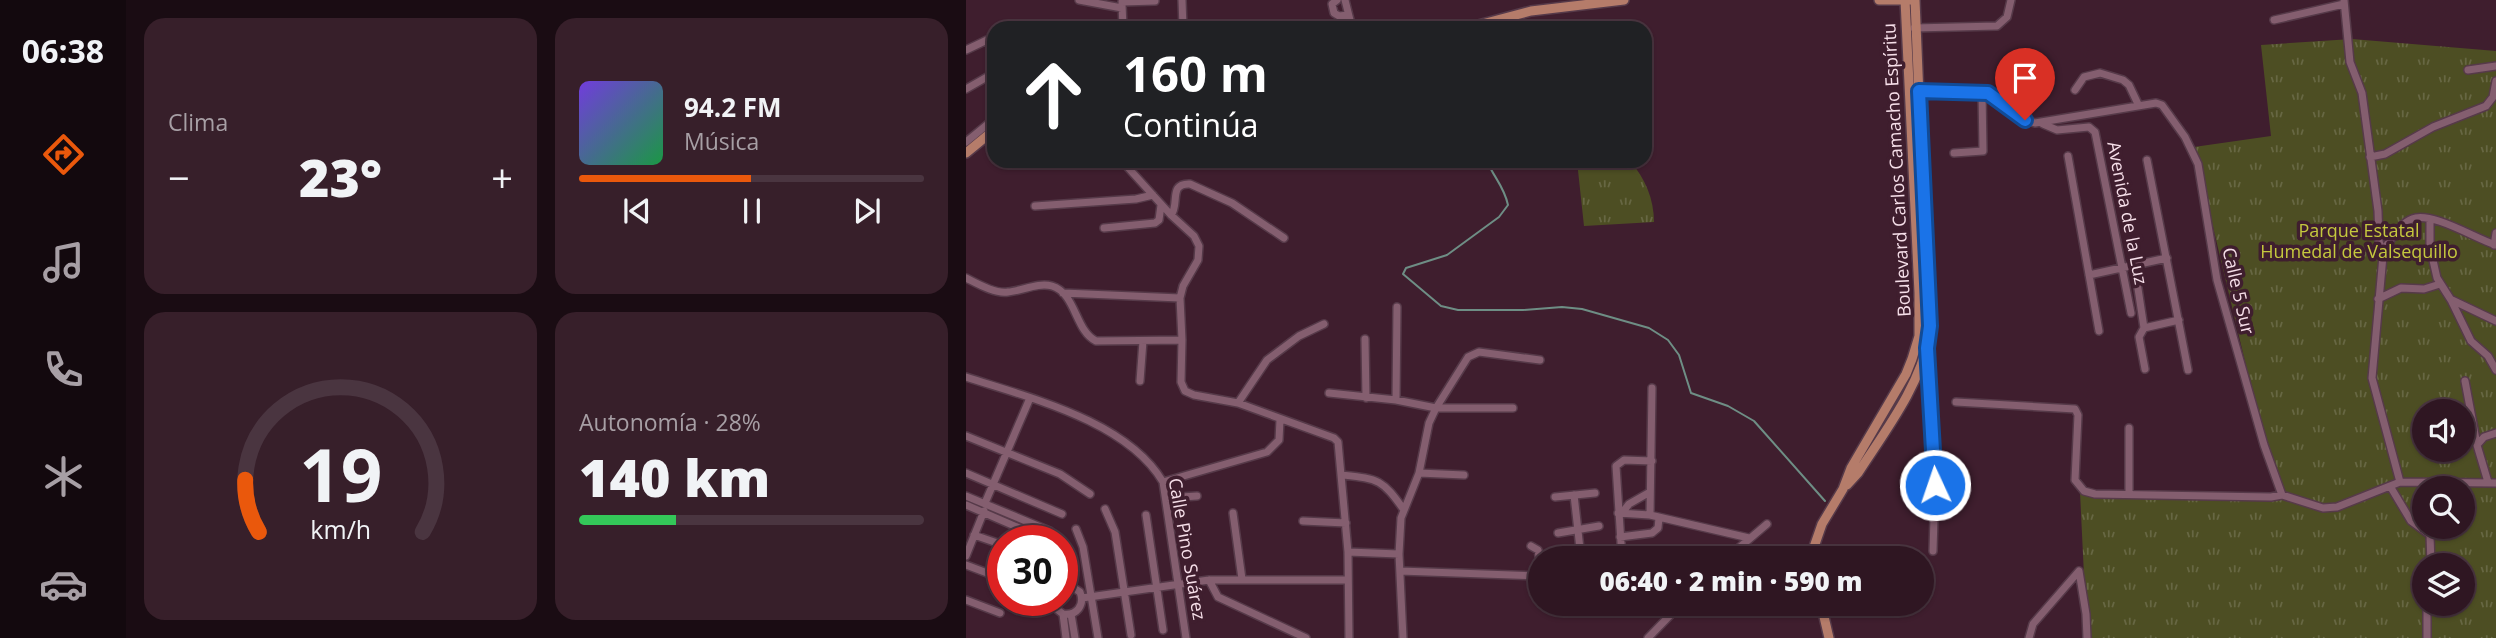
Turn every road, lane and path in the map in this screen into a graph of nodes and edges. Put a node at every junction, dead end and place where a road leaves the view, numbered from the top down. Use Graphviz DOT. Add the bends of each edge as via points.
graph roads {
  1 [pos="1079,0"];
  2 [pos="1182,0"];
  3 [pos="1337,0"];
  4 [pos="1345,0"];
  5 [pos="1623,0"];
  6 [pos="1879,0"];
  7 [pos="1892,0"];
  8 [pos="1905,0"];
  9 [pos="1914,0"];
  10 [pos="2011,0"];
  11 [pos="1155,1"];
  12 [pos="2344,2"];
  13 [pos="1122,3"];
  14 [pos="1348,15"];
  15 [pos="2274,20"];
  16 [pos="1123,21"];
  17 [pos="1183,21"];
  18 [pos="1350,21"];
  19 [pos="1500,21"];
  20 [pos="1911,28"];
  21 [pos="987,40"];
  22 [pos="966,50"];
  23 [pos="2496,66"];
  24 [pos="2468,70"];
  25 [pos="987,77"];
  26 [pos="2496,81"];
  27 [pos="966,89"];
  28 [pos="2075,90"];
  29 [pos="1919,91"];
  30 [pos="1982,92"];
  31 [pos="2138,104"];
  32 [pos="2042,124"];
  33 [pos="987,126"];
  34 [pos="987,136"];
  35 [pos="966,142"];
  36 [pos="966,153"];
  37 [pos="1955,153"];
  38 [pos="2068,156"];
  39 [pos="2370,157"];
  40 [pos="2147,160"];
  41 [pos="1128,168"];
  42 [pos="1153,195"];
  43 [pos="1161,205"];
  44 [pos="1035,206"];
  45 [pos="1171,215"];
  46 [pos="2430,219"];
  47 [pos="1104,228"];
  48 [pos="2496,233"];
  49 [pos="1284,239"];
  50 [pos="2495,245"];
  51 [pos="2382,251"];
  52 [pos="2167,258"];
  53 [pos="2121,268"];
  54 [pos="2089,275"];
  55 [pos="966,278"];
  56 [pos="2137,282"];
  57 [pos="2440,284"];
  58 [pos="1063,293"];
  59 [pos="1180,298"];
  60 [pos="2378,299"];
  61 [pos="2451,300"];
  62 [pos="1397,307"];
  63 [pos="2131,313"];
  64 [pos="2179,320"];
  65 [pos="2496,320"];
  66 [pos="1324,324"];
  67 [pos="2144,328"];
  68 [pos="2099,331"];
  69 [pos="1364,338"];
  70 [pos="1182,340"];
  71 [pos="1143,341"];
  72 [pos="1927,348"];
  73 [pos="1540,359"];
  74 [pos="2145,369"];
  75 [pos="2188,370"];
  76 [pos="2496,370"];
  77 [pos="966,377"];
  78 [pos="1140,381"];
  79 [pos="2465,381"];
  80 [pos="1652,388"];
  81 [pos="1329,393"];
  82 [pos="1030,398"];
  83 [pos="1366,398"];
  84 [pos="1396,400"];
  85 [pos="1956,402"];
  86 [pos="1238,403"];
  87 [pos="1436,408"];
  88 [pos="1513,408"];
  89 [pos="1280,420"];
  90 [pos="2129,428"];
  91 [pos="2496,433"];
  92 [pos="966,436"];
  93 [pos="2477,445"];
  94 [pos="1006,452"];
  95 [pos="1652,461"];
  96 [pos="966,473"];
  97 [pos="1419,473"];
  98 [pos="1342,475"];
  99 [pos="1464,475"];
  100 [pos="1163,482"];
  101 [pos="2400,482"];
  102 [pos="993,483"];
  103 [pos="2492,483"];
  104 [pos="2390,486"];
  105 [pos="1843,489"];
  106 [pos="1650,492"];
  107 [pos="1595,493"];
  108 [pos="1090,494"];
  109 [pos="2129,494"];
  110 [pos="1574,495"];
  111 [pos="2282,495"];
  112 [pos="966,496"];
  113 [pos="1197,496"];
  114 [pos="1555,497"];
  115 [pos="1166,498"];
  116 [pos="966,505"];
  117 [pos="984,507"];
  118 [pos="1105,509"];
  119 [pos="1404,509"];
  120 [pos="1233,513"];
  121 [pos="1620,513"];
  122 [pos="1062,514"];
  123 [pos="1146,515"];
  124 [pos="1650,515"];
  125 [pos="1659,518"];
  126 [pos="1303,521"];
  127 [pos="1346,523"];
  128 [pos="1767,524"];
  129 [pos="1018,525"];
  130 [pos="1034,525"];
  131 [pos="1599,526"];
  132 [pos="1578,529"];
  133 [pos="1078,533"];
  134 [pos="1558,533"];
  135 [pos="974,535"];
  136 [pos="1620,537"];
  137 [pos="1749,538"];
  138 [pos="987,539"];
  139 [pos="1580,546"];
  140 [pos="1621,546"];
  141 [pos="1740,546"];
  142 [pos="1816,546"];
  143 [pos="1933,546"];
  144 [pos="1348,552"];
  145 [pos="2431,553"];
  146 [pos="1399,554"];
  147 [pos="966,556"];
  148 [pos="966,565"];
  149 [pos="1400,570"];
  150 [pos="987,573"];
  151 [pos="1528,575"];
  152 [pos="1242,579"];
  153 [pos="1209,580"];
  154 [pos="1348,580"];
  155 [pos="1179,583"];
  156 [pos="1156,586"];
  157 [pos="1078,591"];
  158 [pos="1123,591"];
  159 [pos="1092,596"];
  160 [pos="1082,598"];
  161 [pos="966,600"];
  162 [pos="987,608"];
  163 [pos="1078,610"];
  164 [pos="1063,616"];
  165 [pos="1072,616"];
  166 [pos="1668,616"];
  167 [pos="1824,616"];
  168 [pos="2427,616"];
  169 [pos="1163,630"];
  170 [pos="1131,635"];
  171 [pos="1066,638"];
  172 [pos="1075,638"];
  173 [pos="1098,638"];
  174 [pos="1186,638"];
  175 [pos="1306,638"];
  176 [pos="1349,638"];
  177 [pos="1403,638"];
  178 [pos="1648,638"];
  179 [pos="1829,638"];
  180 [pos="2029,638"];
  181 [pos="2087,638"];
  182 [pos="2427,638"];
  1 -- 13 [label="street"];
  2 -- 17 [label="street"];
  3 -- 14 [label="street" via="1332,4 1334,13"];
  4 -- 14 [label="street"];
  5 -- 19 [label="main road" via="1531,11"];
  6 -- 7 [label="main road"];
  7 -- 8 [label="main road"];
  8 -- 9 [label="main road"];
  8 -- 20 [label="main road, Boulevard Carlos Camacho Espíritu"];
  9 -- 20 [label="main road, Boulevard Carlos Camacho Espíritu"];
  10 -- 20 [label="street" via="2007,17 1997,26"];
  11 -- 13 [label="street"];
  12 -- 15 [label="street"];
  12 -- 39 [label="street" via="2351,67 2362,93"];
  13 -- 16 [label="street"];
  14 -- 18 [label="street"];
  20 -- 29 [label="main road, Boulevard Carlos Camacho Espíritu"];
  20 -- 105 [label="main road, Boulevard Carlos Camacho Espíritu" via="1919,335 1906,374"];
  21 -- 22 [label="street"];
  23 -- 24 [label="street"];
  25 -- 27 [label="street"];
  26 -- 39 [label="street" via="2489,104"];
  28 -- 31 [label="street" via="2084,77 2099,73 2123,80"];
  29 -- 30 [label="street"];
  29 -- 72 [label="main road, Boulevard Carlos Camacho Espíritu" via="1930,326"];
  30 -- 32 [label="street" via="1996,96 2025,120"];
  30 -- 37 [label="street" via="1983,151"];
  31 -- 32 [label="street"];
  31 -- 111 [label="street, Calle 5 Sur" via="2162,105 2198,164 2217,280"];
  32 -- 53 [label="street, Avenida de la Luz" via="2057,130 2089,127 2095,132"];
  33 -- 35 [label="street"];
  34 -- 36 [label="main road"];
  38 -- 54 [label="street"];
  39 -- 51 [label="street"];
  40 -- 52 [label="street"];
  41 -- 42 [label="street"];
  42 -- 43 [label="street"];
  42 -- 44 [label="street"];
  43 -- 45 [label="street"];
  43 -- 47 [label="street" via="1155,223"];
  45 -- 49 [label="street" via="1177,188 1190,184 1232,203"];
  45 -- 59 [label="street" via="1194,236 1200,250"];
  46 -- 50 [label="street"];
  46 -- 51 [label="street" via="2412,219"];
  46 -- 57 [label="street" via="2432,259"];
  48 -- 50 [label="street"];
  51 -- 60 [label="street"];
  52 -- 53 [label="street"];
  52 -- 64 [label="street"];
  53 -- 54 [label="street"];
  53 -- 63 [label="street, Avenida de la Luz"];
  54 -- 68 [label="street"];
  55 -- 58 [label="street" via="1004,293 1048,285"];
  56 -- 67 [label="street"];
  57 -- 60 [label="street" via="2401,288"];
  57 -- 61 [label="street"];
  58 -- 59 [label="street"];
  58 -- 71 [label="street" via="1091,339"];
  59 -- 70 [label="street"];
  60 -- 101 [label="street" via="2372,378"];
  61 -- 65 [label="street"];
  61 -- 76 [label="street" via="2472,341"];
  62 -- 84 [label="street"];
  64 -- 67 [label="street"];
  64 -- 75 [label="street"];
  66 -- 86 [label="street" via="1267,360"];
  67 -- 74 [label="street" via="2139,337"];
  69 -- 83 [label="street"];
  70 -- 71 [label="street"];
  70 -- 86 [label="street" via="1185,391"];
  71 -- 78 [label="street"];
  72 -- 105 [label="main road, Boulevard Carlos Camacho Espíritu" via="1882,435"];
  72 -- 143 [label="street" via="1935,485"];
  73 -- 87 [label="street" via="1472,354"];
  77 -- 82 [label="street, Calle Pino Suárez"];
  79 -- 93 [label="street"];
  80 -- 95 [label="street"];
  81 -- 83 [label="street"];
  82 -- 94 [label="street"];
  82 -- 100 [label="street, Calle Pino Suárez" via="1111,432 1145,456"];
  83 -- 84 [label="street"];
  84 -- 87 [label="street"];
  85 -- 109 [label="street" via="2075,409 2074,477 2080,487 2095,494"];
  86 -- 89 [label="street"];
  87 -- 88 [label="street"];
  87 -- 97 [label="street"];
  89 -- 98 [label="street" via="1334,438"];
  89 -- 100 [label="street" via="1279,440 1267,452"];
  90 -- 109 [label="street"];
  91 -- 93 [label="street"];
  92 -- 94 [label="street"];
  93 -- 103 [label="street"];
  94 -- 102 [label="street"];
  94 -- 108 [label="street" via="1069,479"];
  95 -- 106 [label="street"];
  95 -- 121 [label="street" via="1617,463"];
  96 -- 102 [label="street"];
  97 -- 99 [label="street"];
  97 -- 119 [label="street"];
  98 -- 119 [label="street" via="1382,483"];
  98 -- 127 [label="street"];
  100 -- 115 [label="street, Calle Pino Suárez"];
  101 -- 103 [label="street"];
  101 -- 104 [label="street"];
  102 -- 117 [label="street"];
  102 -- 122 [label="street"];
  104 -- 111 [label="street" via="2337,507 2323,508"];
  104 -- 145 [label="street" via="2411,521 2429,532"];
  105 -- 142 [label="main road, Boulevard Carlos Camacho Espíritu" via="1818,533"];
  106 -- 121 [label="street"];
  106 -- 124 [label="street"];
  107 -- 110 [label="street"];
  109 -- 111 [label="street"];
  110 -- 114 [label="street"];
  110 -- 132 [label="street"];
  112 -- 117 [label="street"];
  113 -- 115 [label="street"];
  115 -- 155 [label="street, Calle Pino Suárez"];
  116 -- 117 [label="street"];
  117 -- 129 [label="street"];
  117 -- 130 [label="street"];
  117 -- 135 [label="street"];
  118 -- 158 [label="street" via="1115,532"];
  119 -- 146 [label="street"];
  120 -- 152 [label="street"];
  121 -- 124 [label="street"];
  121 -- 136 [label="street"];
  123 -- 156 [label="street"];
  124 -- 125 [label="street"];
  125 -- 136 [label="street" via="1653,533"];
  125 -- 137 [label="street"];
  126 -- 127 [label="street"];
  127 -- 144 [label="street"];
  128 -- 137 [label="street"];
  131 -- 132 [label="street"];
  132 -- 134 [label="street"];
  132 -- 139 [label="street"];
  133 -- 159 [label="street"];
  135 -- 138 [label="street"];
  135 -- 147 [label="street"];
  136 -- 140 [label="street"];
  137 -- 141 [label="street"];
  144 -- 146 [label="street"];
  144 -- 154 [label="street"];
  146 -- 149 [label="street"];
  148 -- 150 [label="street"];
  149 -- 151 [label="street"];
  149 -- 177 [label="street"];
  152 -- 153 [label="street"];
  152 -- 154 [label="street"];
  153 -- 155 [label="street"];
  153 -- 175 [label="street" via="1218,597"];
  154 -- 176 [label="street"];
  155 -- 156 [label="street"];
  155 -- 174 [label="street, Calle Pino Suárez"];
  156 -- 158 [label="street"];
  156 -- 169 [label="street"];
  157 -- 160 [label="street"];
  158 -- 159 [label="street"];
  158 -- 170 [label="street"];
  159 -- 160 [label="street"];
  159 -- 173 [label="street"];
  160 -- 163 [label="street"];
  161 -- 162 [label="street"];
  164 -- 171 [label="street"];
  165 -- 172 [label="street"];
  166 -- 178 [label="street"];
  167 -- 179 [label="main road"];
  168 -- 182 [label="street"];
  180 -- 181 [label="street" via="2033,624 2080,572"];
}
